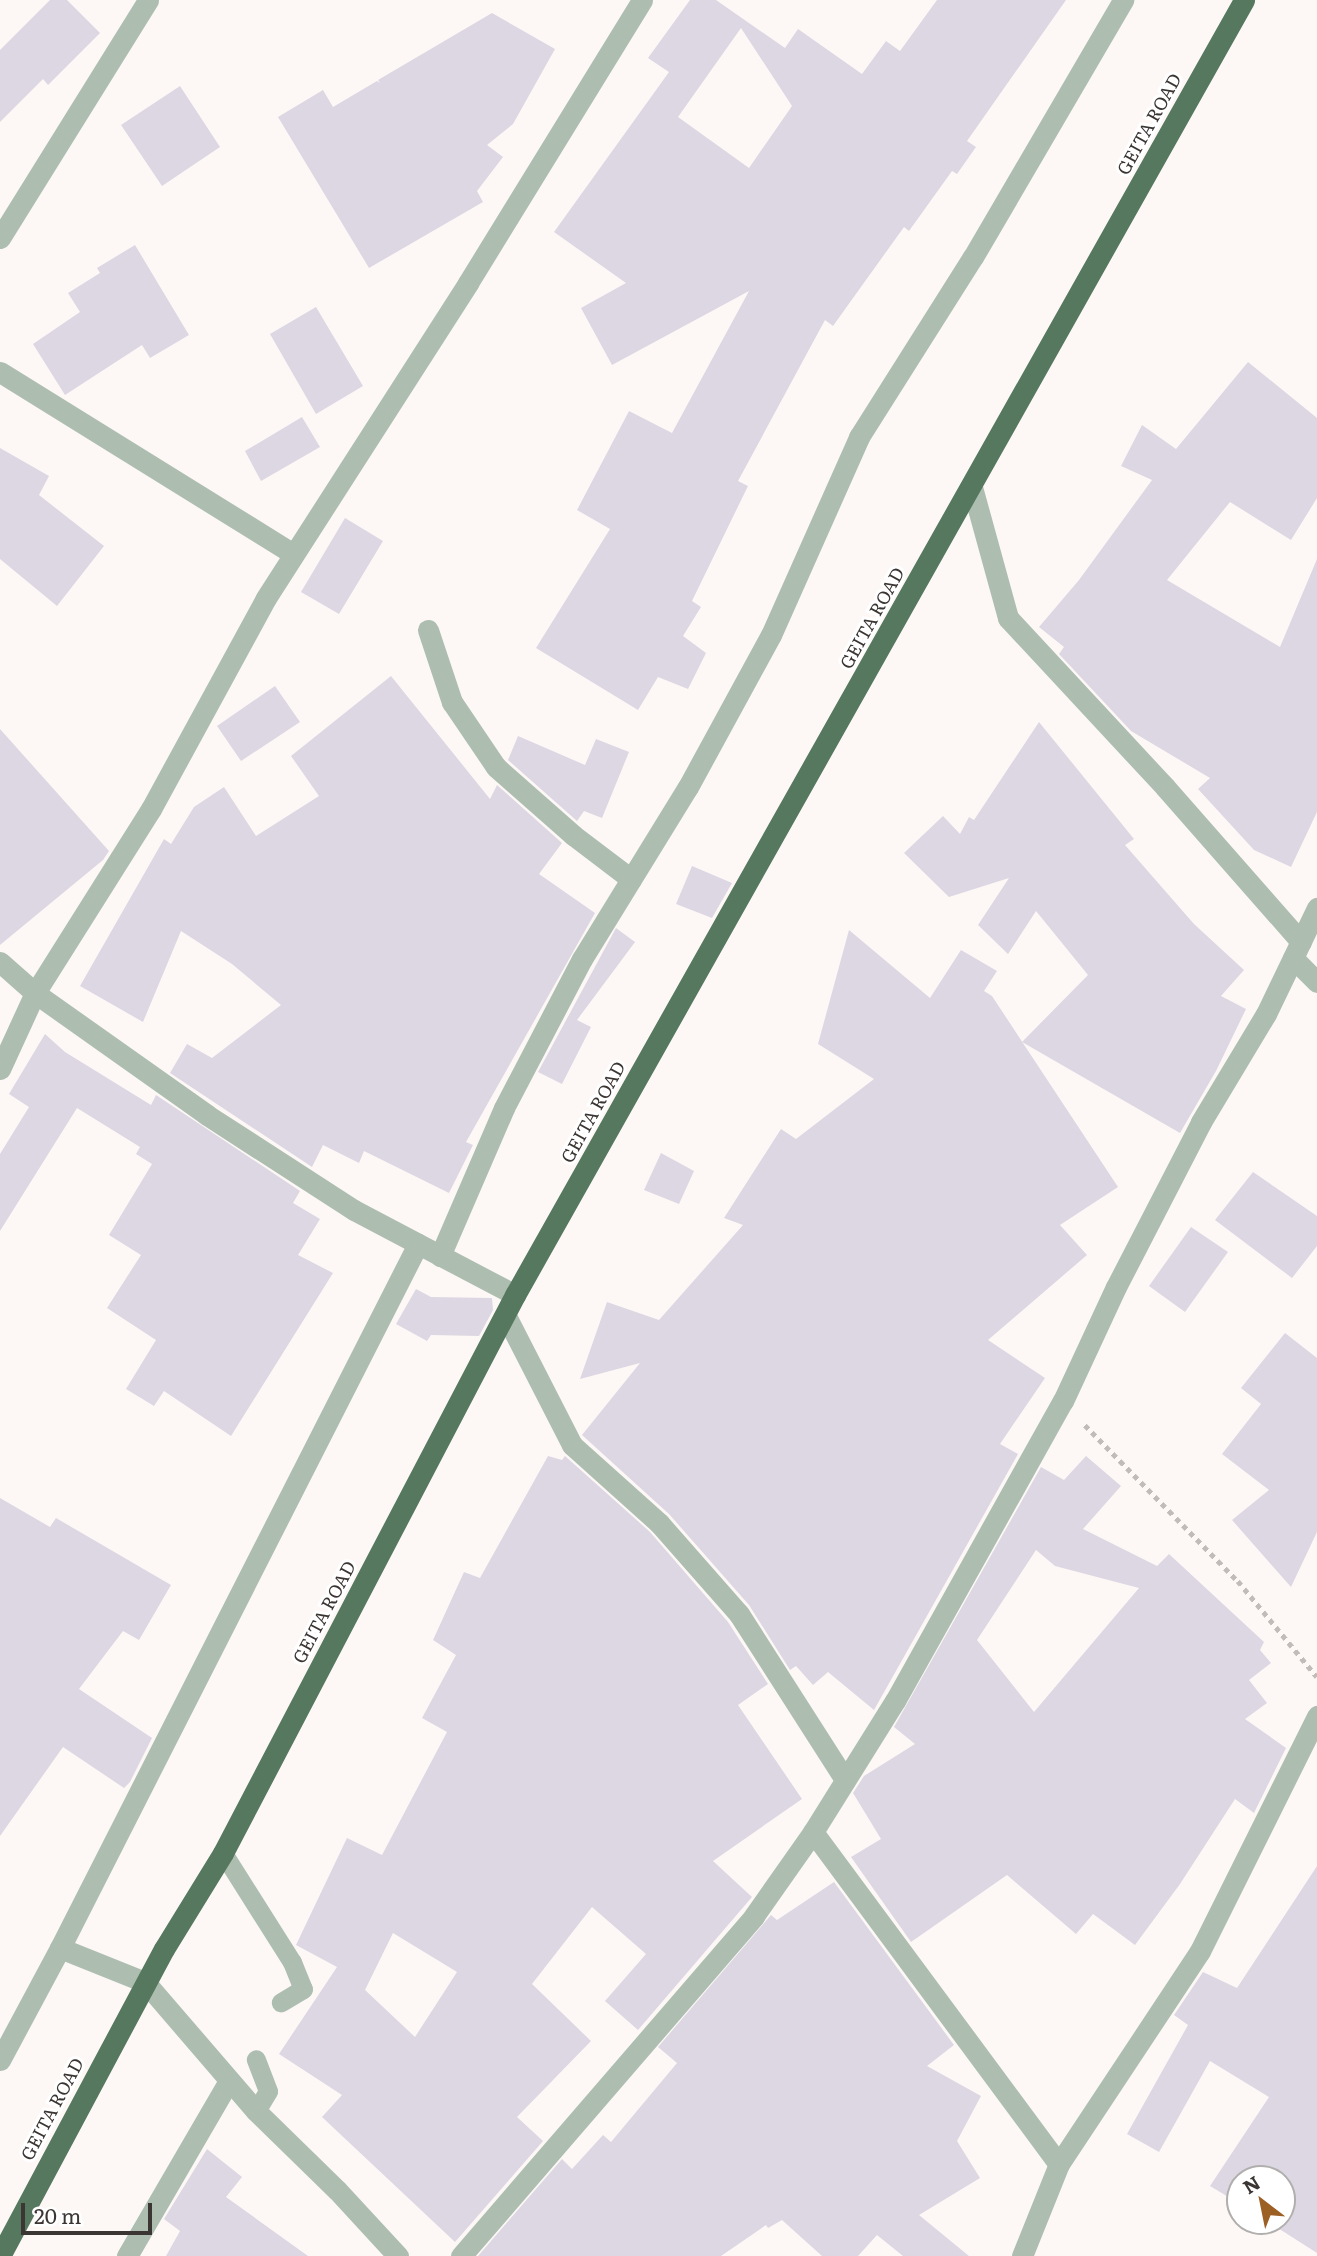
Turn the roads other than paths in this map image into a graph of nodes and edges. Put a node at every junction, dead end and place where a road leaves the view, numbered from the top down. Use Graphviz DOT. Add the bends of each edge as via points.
graph roads {
  1 [pos="148,0"];
  2 [pos="642,0"];
  3 [pos="1123,0"];
  4 [pos="1244,0"];
  5 [pos="0,237"];
  6 [pos="0,372"];
  7 [pos="972,487"];
  8 [pos="293,554"];
  9 [pos="428,630"];
  10 [pos="631,879"];
  11 [pos="1317,908"];
  12 [pos="1297,950"];
  13 [pos="0,962"];
  14 [pos="1317,982"];
  15 [pos="35,993"];
  16 [pos="0,1069"];
  17 [pos="418,1244"];
  18 [pos="440,1256"];
  19 [pos="515,1295"];
  20 [pos="506,1316"];
  21 [pos="1317,1716"];
  22 [pos="845,1780"];
  23 [pos="813,1832"];
  24 [pos="223,1853"];
  25 [pos="60,1948"];
  26 [pos="145,1982"];
  27 [pos="281,2002"];
  28 [pos="256,2059"];
  29 [pos="0,2060"];
  30 [pos="229,2081"];
  31 [pos="256,2111"];
  32 [pos="1059,2164"];
  33 [pos="0,2256"];
  34 [pos="127,2256"];
  35 [pos="398,2256"];
  36 [pos="461,2256"];
  37 [pos="1022,2256"];
  1 -- 5 [label="street"];
  2 -- 8 [label="street" via="468,283"];
  3 -- 10 [label="street" via="974,257 859,437 771,635"];
  4 -- 7 [label="highway, GEITA ROAD"];
  6 -- 8 [label="street"];
  7 -- 12 [label="street" via="1008,618 1165,786"];
  7 -- 19 [label="highway, GEITA ROAD"];
  8 -- 15 [label="street" via="151,809"];
  9 -- 10 [label="street" via="452,702 496,767"];
  10 -- 18 [label="street" via="582,959 504,1108"];
  11 -- 12 [label="street"];
  12 -- 14 [label="street"];
  12 -- 22 [label="street" via="1266,1014 1195,1133 1063,1401 895,1702"];
  13 -- 15 [label="street"];
  15 -- 16 [label="street"];
  15 -- 17 [label="street" via="206,1115 354,1210"];
  17 -- 18 [label="street"];
  17 -- 25 [label="street"];
  18 -- 19 [label="street"];
  19 -- 20 [label="highway, GEITA ROAD"];
  20 -- 22 [label="street" via="572,1445 659,1523 739,1614"];
  20 -- 24 [label="highway, GEITA ROAD"];
  21 -- 32 [label="street" via="1200,1951"];
  22 -- 23 [label="street"];
  23 -- 32 [label="street"];
  23 -- 36 [label="street" via="754,1916"];
  24 -- 26 [label="highway, GEITA ROAD"];
  24 -- 27 [label="lane" via="292,1962 303,1989"];
  25 -- 26 [label="street"];
  25 -- 29 [label="street"];
  26 -- 30 [label="street"];
  26 -- 33 [label="highway, GEITA ROAD"];
  28 -- 31 [label="lane" via="268,2091"];
  30 -- 31 [label="street"];
  30 -- 34 [label="street"];
  31 -- 35 [label="street"];
  32 -- 37 [label="street"];
}
